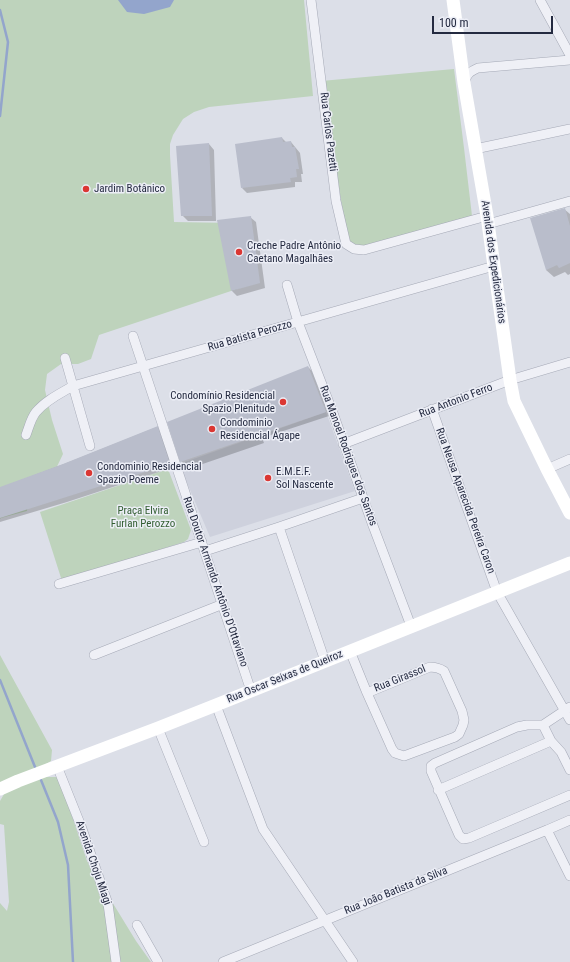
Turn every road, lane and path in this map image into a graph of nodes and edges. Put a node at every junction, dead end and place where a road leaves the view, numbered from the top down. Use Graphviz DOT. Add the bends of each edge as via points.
graph roads {
  1 [pos="311,0"];
  2 [pos="453,0"];
  3 [pos="540,0"];
  4 [pos="460,52"];
  5 [pos="570,55"];
  6 [pos="570,60"];
  7 [pos="478,68"];
  8 [pos="464,83"];
  9 [pos="570,130"];
  10 [pos="475,149"];
  11 [pos="570,201"];
  12 [pos="488,220"];
  13 [pos="494,266"];
  14 [pos="287,285"];
  15 [pos="298,322"];
  16 [pos="133,336"];
  17 [pos="65,358"];
  18 [pos="570,362"];
  19 [pos="143,366"];
  20 [pos="510,380"];
  21 [pos="73,386"];
  22 [pos="432,410"];
  23 [pos="26,435"];
  24 [pos="343,444"];
  25 [pos="90,446"];
  26 [pos="570,459"];
  27 [pos="547,469"];
  28 [pos="363,498"];
  29 [pos="570,513"];
  30 [pos="279,528"];
  31 [pos="203,546"];
  32 [pos="570,563"];
  33 [pos="59,584"];
  34 [pos="497,592"];
  35 [pos="223,604"];
  36 [pos="411,626"];
  37 [pos="350,651"];
  38 [pos="94,655"];
  39 [pos="325,661"];
  40 [pos="251,691"];
  41 [pos="367,692"];
  42 [pos="216,705"];
  43 [pos="567,709"];
  44 [pos="570,720"];
  45 [pos="543,725"];
  46 [pos="158,728"];
  47 [pos="551,741"];
  48 [pos="57,766"];
  49 [pos="570,770"];
  50 [pos="0,789"];
  51 [pos="438,790"];
  52 [pos="570,795"];
  53 [pos="570,820"];
  54 [pos="547,830"];
  55 [pos="204,842"];
  56 [pos="570,876"];
  57 [pos="325,920"];
  58 [pos="136,925"];
  59 [pos="116,962"];
  60 [pos="158,962"];
  61 [pos="223,962"];
  62 [pos="353,962"];
  1 -- 12 [label="street, Rua Carlos Pazetti" via="336,201 346,244 354,249 364,250"];
  2 -- 4 [label="street, Avenida dos Expedicionários"];
  3 -- 5 [label="street"];
  4 -- 7 [label="street"];
  4 -- 8 [label="street, Avenida dos Expedicionários"];
  6 -- 7 [label="street"];
  7 -- 8 [label="street" via="466,76"];
  8 -- 10 [label="street, Avenida dos Expedicionários"];
  9 -- 10 [label="street"];
  10 -- 12 [label="street, Avenida dos Expedicionários"];
  11 -- 12 [label="street"];
  12 -- 13 [label="street, Avenida dos Expedicionários"];
  13 -- 15 [label="street, Rua Batista Perozzo"];
  13 -- 20 [label="street, Avenida dos Expedicionários"];
  14 -- 15 [label="street, Rua Manoel Rodrigues dos Santos"];
  15 -- 19 [label="street, Rua Batista Perozzo"];
  15 -- 24 [label="street, Rua Manoel Rodrigues dos Santos"];
  16 -- 19 [label="street, Rua Doutor Armando Antônio D'Ottaviano"];
  17 -- 21 [label="street"];
  18 -- 20 [label="street, Rua Antonio Ferro"];
  19 -- 21 [label="street, Rua Batista Perozzo"];
  19 -- 31 [label="street, Rua Doutor Armando Antônio D'Ottaviano"];
  20 -- 22 [label="street, Rua Antonio Ferro"];
  20 -- 27 [label="street, Avenida dos Expedicionários" via="514,401"];
  21 -- 23 [label="street, Rua Batista Perozzo" via="52,398 36,412"];
  21 -- 25 [label="street"];
  22 -- 24 [label="street, Rua Antonio Ferro"];
  22 -- 34 [label="street, Rua Neusa Aparecida Pereira Caron"];
  24 -- 28 [label="street, Rua Manoel Rodrigues dos Santos"];
  26 -- 27 [label="street"];
  27 -- 29 [label="street, Avenida dos Expedicionários"];
  28 -- 30 [label="street"];
  28 -- 36 [label="street, Rua Manoel Rodrigues dos Santos"];
  30 -- 31 [label="street"];
  30 -- 39 [label="street"];
  31 -- 33 [label="street"];
  31 -- 35 [label="street, Rua Doutor Armando Antônio D'Ottaviano"];
  32 -- 34 [label="street, Rua Oscar Seixas de Queiroz"];
  34 -- 36 [label="street, Rua Oscar Seixas de Queiroz"];
  34 -- 43 [label="street, Rua Neusa Aparecida Pereira Caron"];
  35 -- 38 [label="street"];
  35 -- 40 [label="street, Rua Doutor Armando Antônio D'Ottaviano"];
  36 -- 37 [label="street, Rua Oscar Seixas de Queiroz"];
  37 -- 39 [label="street, Rua Oscar Seixas de Queiroz"];
  37 -- 41 [label="street, Rua Girassol"];
  39 -- 40 [label="street, Rua Oscar Seixas de Queiroz"];
  40 -- 42 [label="street, Rua Oscar Seixas de Queiroz"];
  41 -- 41 [label="street, Rua Girassol" via="392,750 399,755 404,756 456,738 462,730 462,711 441,669 430,667"];
  42 -- 46 [label="street, Rua Oscar Seixas de Queiroz"];
  42 -- 57 [label="street" via="263,829"];
  43 -- 44 [label="street, Rua Neusa Aparecida Pereira Caron"];
  43 -- 45 [label="street"];
  45 -- 47 [label="street"];
  45 -- 51 [label="street" via="517,727 435,763 431,766 431,771"];
  46 -- 48 [label="street, Rua Oscar Seixas de Queiroz"];
  46 -- 55 [label="street"];
  47 -- 49 [label="street" via="562,752"];
  47 -- 51 [label="street"];
  48 -- 50 [label="street, Rua Oscar Seixas de Queiroz"];
  48 -- 59 [label="street, Avenida Choju Miagi" via="108,904"];
  51 -- 52 [label="street" via="458,835 463,839"];
  53 -- 54 [label="street, Rua João Batista da Silva"];
  54 -- 56 [label="street"];
  54 -- 57 [label="street, Rua João Batista da Silva"];
  57 -- 61 [label="street, Rua João Batista da Silva"];
  57 -- 62 [label="street"];
  58 -- 60 [label="street"];
}
